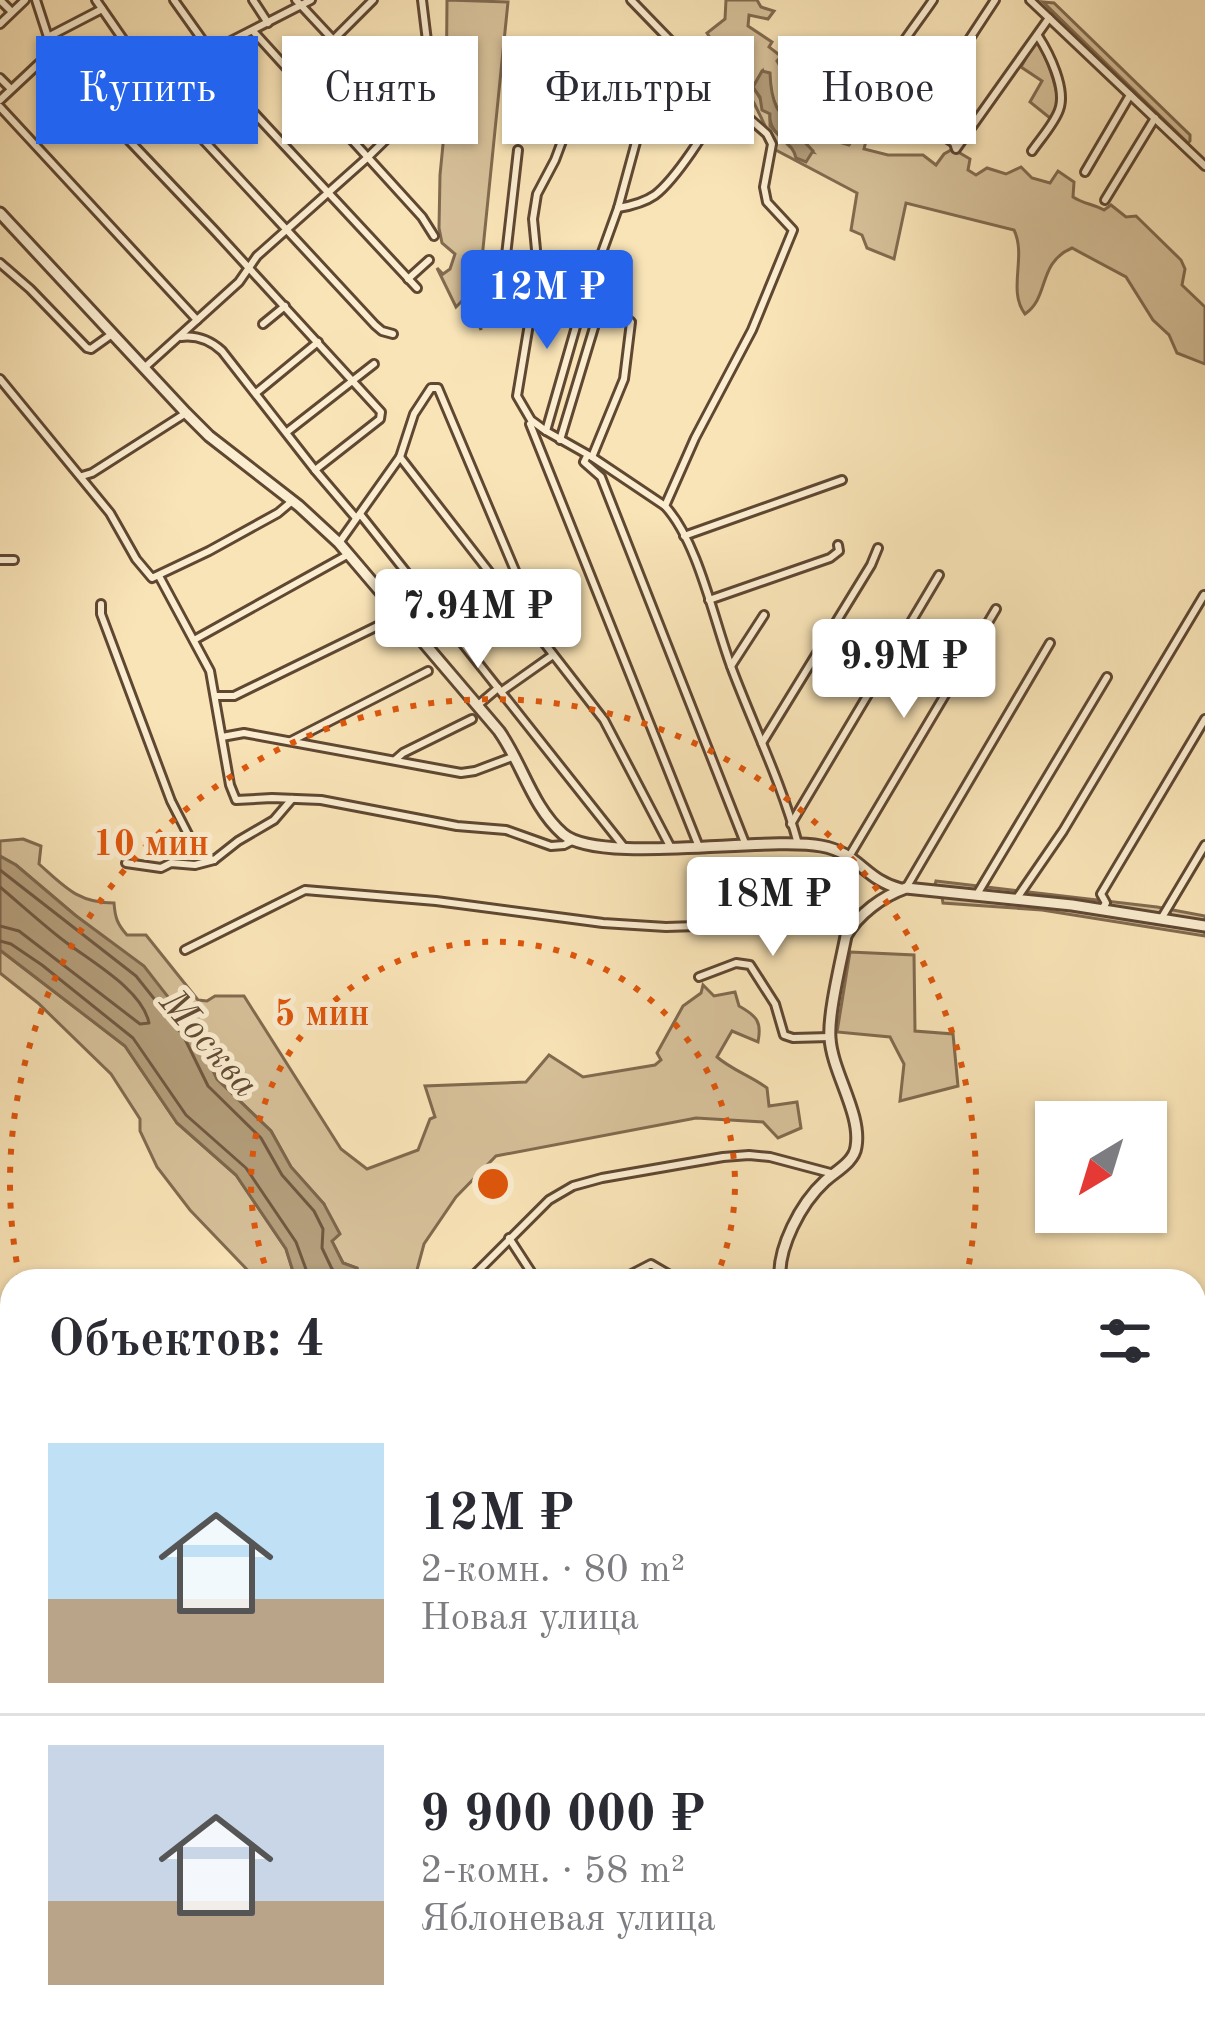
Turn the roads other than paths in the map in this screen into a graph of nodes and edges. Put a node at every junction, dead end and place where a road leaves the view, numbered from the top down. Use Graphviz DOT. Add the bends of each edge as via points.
graph roads {
  1 [pos="0,0"];
  2 [pos="26,0"];
  3 [pos="36,0"];
  4 [pos="96,0"];
  5 [pos="174,0"];
  6 [pos="253,0"];
  7 [pos="311,0"];
  8 [pos="374,0"];
  9 [pos="422,0"];
  10 [pos="631,0"];
  11 [pos="933,0"];
  12 [pos="995,0"];
  13 [pos="1030,0"];
  14 [pos="918,1"];
  15 [pos="299,3"];
  16 [pos="102,9"];
  17 [pos="928,9"];
  18 [pos="12,12"];
  19 [pos="1049,18"];
  20 [pos="268,23"];
  21 [pos="0,24"];
  22 [pos="253,31"];
  23 [pos="48,36"];
  24 [pos="50,36"];
  25 [pos="121,36"];
  26 [pos="200,36"];
  27 [pos="243,36"];
  28 [pos="329,36"];
  29 [pos="337,36"];
  30 [pos="427,36"];
  31 [pos="666,36"];
  32 [pos="908,36"];
  33 [pos="971,36"];
  34 [pos="1038,36"];
  35 [pos="36,65"];
  36 [pos="0,78"];
  37 [pos="11,89"];
  38 [pos="1130,95"];
  39 [pos="0,104"];
  40 [pos="1154,118"];
  41 [pos="258,119"];
  42 [pos="754,121"];
  43 [pos="976,121"];
  44 [pos="130,144"];
  45 [pos="207,144"];
  46 [pos="382,144"];
  47 [pos="561,144"];
  48 [pos="635,144"];
  49 [pos="696,144"];
  50 [pos="518,150"];
  51 [pos="1032,151"];
  52 [pos="367,158"];
  53 [pos="1205,166"];
  54 [pos="1085,172"];
  55 [pos="326,194"];
  56 [pos="1105,200"];
  57 [pos="618,208"];
  58 [pos="0,213"];
  59 [pos="287,230"];
  60 [pos="434,236"];
  61 [pos="429,260"];
  62 [pos="0,262"];
  63 [pos="249,268"];
  64 [pos="538,270"];
  65 [pos="508,278"];
  66 [pos="408,279"];
  67 [pos="417,288"];
  68 [pos="590,290"];
  69 [pos="602,301"];
  70 [pos="285,306"];
  71 [pos="197,320"];
  72 [pos="263,324"];
  73 [pos="112,334"];
  74 [pos="393,334"];
  75 [pos="178,338"];
  76 [pos="318,342"];
  77 [pos="374,364"];
  78 [pos="144,368"];
  79 [pos="0,379"];
  80 [pos="353,381"];
  81 [pos="256,393"];
  82 [pos="186,413"];
  83 [pos="530,424"];
  84 [pos="546,431"];
  85 [pos="286,432"];
  86 [pos="560,440"];
  87 [pos="590,456"];
  88 [pos="400,457"];
  89 [pos="315,470"];
  90 [pos="82,476"];
  91 [pos="842,480"];
  92 [pos="292,501"];
  93 [pos="665,506"];
  94 [pos="358,516"];
  95 [pos="685,536"];
  96 [pos="339,543"];
  97 [pos="838,544"];
  98 [pos="878,548"];
  99 [pos="349,554"];
  100 [pos="0,560"];
  101 [pos="14,560"];
  102 [pos="939,575"];
  103 [pos="156,577"];
  104 [pos="1204,595"];
  105 [pos="709,600"];
  106 [pos="101,604"];
  107 [pos="996,609"];
  108 [pos="764,615"];
  109 [pos="398,616"];
  110 [pos="193,640"];
  111 [pos="1050,643"];
  112 [pos="547,646"];
  113 [pos="553,655"];
  114 [pos="730,666"];
  115 [pos="428,671"];
  116 [pos="1107,677"];
  117 [pos="500,689"];
  118 [pos="214,696"];
  119 [pos="478,706"];
  120 [pos="472,719"];
  121 [pos="1205,719"];
  122 [pos="222,737"];
  123 [pos="291,741"];
  124 [pos="762,743"];
  125 [pos="515,756"];
  126 [pos="395,760"];
  127 [pos="292,800"];
  128 [pos="791,824"];
  129 [pos="572,841"];
  130 [pos="798,844"];
  131 [pos="1205,845"];
  132 [pos="746,847"];
  133 [pos="624,848"];
  134 [pos="671,848"];
  135 [pos="699,848"];
  136 [pos="850,854"];
  137 [pos="214,860"];
  138 [pos="126,863"];
  139 [pos="872,878"];
  140 [pos="904,889"];
  141 [pos="976,896"];
  142 [pos="884,899"];
  143 [pos="1016,899"];
  144 [pos="1102,910"];
  145 [pos="1161,919"];
  146 [pos="854,921"];
  147 [pos="1205,926"];
  148 [pos="185,950"];
  149 [pos="699,977"];
  150 [pos="830,1037"];
  151 [pos="834,1174"];
  152 [pos="509,1238"];
  153 [pos="479,1269"];
  154 [pos="529,1269"];
  155 [pos="780,1269"];
  1 -- 18 [label="street"];
  2 -- 18 [label="street"];
  3 -- 23 [label="street"];
  4 -- 16 [label="street"];
  5 -- 26 [label="street"];
  6 -- 20 [label="street"];
  7 -- 15 [label="street"];
  8 -- 29 [label="street"];
  9 -- 30 [label="street"];
  10 -- 31 [label="street"];
  11 -- 17 [label="street"];
  12 -- 33 [label="street"];
  13 -- 19 [label="street"];
  14 -- 17 [label="street"];
  15 -- 20 [label="street"];
  15 -- 28 [label="street"];
  16 -- 24 [label="street"];
  16 -- 25 [label="street"];
  17 -- 32 [label="street"];
  18 -- 21 [label="street"];
  19 -- 34 [label="street"];
  19 -- 38 [label="street"];
  20 -- 22 [label="street"];
  22 -- 27 [label="street"];
  22 -- 52 [label="street"];
  34 -- 43 [label="street"];
  34 -- 51 [label="street" via="1062,102"];
  35 -- 37 [label="street"];
  36 -- 37 [label="street"];
  37 -- 39 [label="street"];
  38 -- 40 [label="street"];
  38 -- 54 [label="street"];
  39 -- 71 [label="street"];
  40 -- 53 [label="street"];
  40 -- 56 [label="street"];
  41 -- 55 [label="street"];
  42 -- 93 [label="street" via="772,144 767,202 793,230"];
  44 -- 63 [label="street"];
  45 -- 59 [label="street"];
  46 -- 52 [label="street"];
  47 -- 64 [label="street" via="532,219"];
  48 -- 57 [label="street"];
  49 -- 57 [label="street" via="655,194"];
  50 -- 65 [label="street"];
  52 -- 55 [label="street"];
  52 -- 60 [label="street"];
  55 -- 59 [label="street"];
  55 -- 66 [label="street"];
  57 -- 68 [label="street"];
  58 -- 73 [label="street"];
  59 -- 63 [label="street"];
  59 -- 74 [label="street" via="375,325"];
  61 -- 66 [label="street"];
  62 -- 73 [label="street" via="87,349"];
  63 -- 70 [label="street"];
  63 -- 71 [label="street"];
  64 -- 68 [label="street"];
  64 -- 84 [label="street" via="518,396"];
  66 -- 67 [label="street"];
  68 -- 69 [label="street"];
  68 -- 84 [label="street"];
  69 -- 86 [label="street"];
  69 -- 87 [label="street" via="631,322 624,379"];
  70 -- 72 [label="street"];
  70 -- 76 [label="street"];
  71 -- 75 [label="street"];
  73 -- 78 [label="street"];
  75 -- 78 [label="street"];
  75 -- 81 [label="street" via="215,345"];
  76 -- 80 [label="street"];
  76 -- 81 [label="street"];
  77 -- 80 [label="street"];
  78 -- 82 [label="street"];
  79 -- 90 [label="street"];
  80 -- 85 [label="street"];
  80 -- 89 [label="street" via="382,416"];
  81 -- 85 [label="street"];
  82 -- 90 [label="street"];
  82 -- 92 [label="street"];
  83 -- 135 [label="street"];
  84 -- 86 [label="street"];
  85 -- 89 [label="street"];
  86 -- 87 [label="street"];
  87 -- 93 [label="street"];
  87 -- 132 [label="street" via="584,463 601,477 623,527"];
  88 -- 94 [label="street"];
  88 -- 112 [label="street"];
  88 -- 112 [label="street" via="414,414 438,388"];
  89 -- 94 [label="street"];
  90 -- 103 [label="street"];
  91 -- 95 [label="street"];
  92 -- 96 [label="street"];
  92 -- 103 [label="street"];
  93 -- 95 [label="street"];
  94 -- 96 [label="street"];
  94 -- 117 [label="street"];
  95 -- 105 [label="street"];
  96 -- 99 [label="street"];
  97 -- 105 [label="street" via="830,558"];
  98 -- 124 [label="street"];
  99 -- 109 [label="street"];
  99 -- 110 [label="street"];
  100 -- 101 [label="street"];
  102 -- 128 [label="street"];
  103 -- 110 [label="street"];
  104 -- 143 [label="street"];
  105 -- 114 [label="street"];
  106 -- 137 [label="street" via="171,801 201,856"];
  107 -- 136 [label="street"];
  108 -- 114 [label="street"];
  109 -- 118 [label="street" via="234,696"];
  109 -- 119 [label="street"];
  110 -- 118 [label="street"];
  111 -- 140 [label="street"];
  112 -- 113 [label="street"];
  113 -- 117 [label="street"];
  113 -- 134 [label="street" via="604,720"];
  114 -- 124 [label="street"];
  115 -- 123 [label="street"];
  116 -- 141 [label="street"];
  117 -- 119 [label="street"];
  117 -- 133 [label="street"];
  118 -- 122 [label="street"];
  119 -- 125 [label="street"];
  120 -- 126 [label="street"];
  121 -- 144 [label="street" via="1101,894"];
  122 -- 123 [label="street"];
  122 -- 127 [label="street" via="236,800"];
  123 -- 126 [label="street"];
  124 -- 128 [label="street"];
  125 -- 126 [label="street" via="468,773"];
  125 -- 129 [label="street" via="550,819"];
  127 -- 129 [label="street" via="503,830 550,846"];
  127 -- 137 [label="street"];
  128 -- 130 [label="street"];
  129 -- 133 [label="street"];
  130 -- 132 [label="street"];
  130 -- 136 [label="street"];
  131 -- 145 [label="street"];
  132 -- 135 [label="street"];
  133 -- 134 [label="street"];
  134 -- 135 [label="street"];
  136 -- 139 [label="street"];
  137 -- 138 [label="street" via="161,868"];
  139 -- 140 [label="street"];
  139 -- 142 [label="street"];
  140 -- 141 [label="street"];
  140 -- 142 [label="street"];
  141 -- 143 [label="street"];
  142 -- 146 [label="street"];
  143 -- 144 [label="street"];
  144 -- 145 [label="street"];
  145 -- 147 [label="street"];
  146 -- 148 [label="street" via="649,926 305,890"];
  146 -- 150 [label="street"];
  149 -- 150 [label="street" via="750,964 784,1036"];
  150 -- 151 [label="street" via="856,1134 854,1155"];
  151 -- 152 [label="street" via="749,1155 602,1178 549,1200"];
  151 -- 155 [label="street" via="813,1194"];
  152 -- 153 [label="street"];
  152 -- 154 [label="street"];
}
